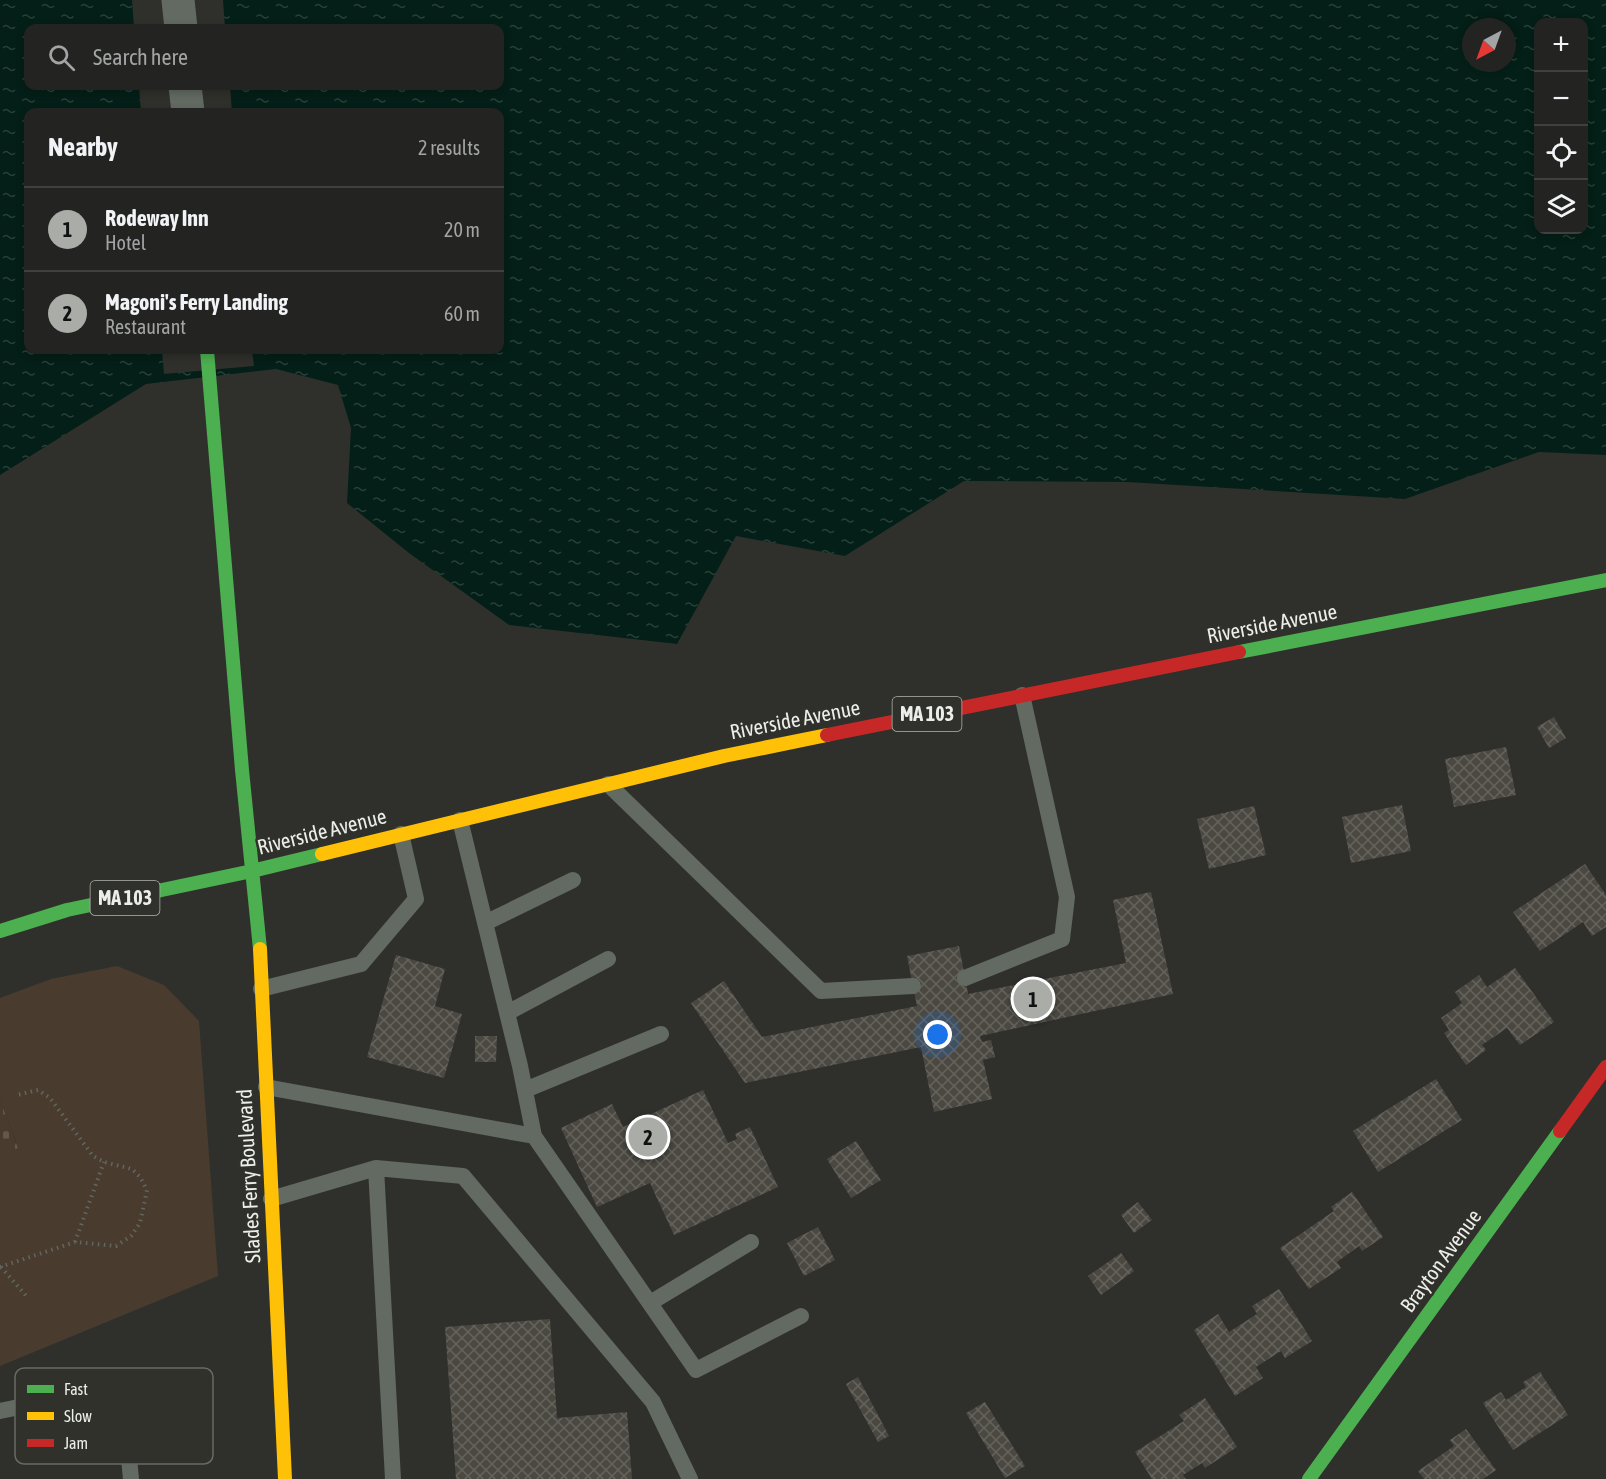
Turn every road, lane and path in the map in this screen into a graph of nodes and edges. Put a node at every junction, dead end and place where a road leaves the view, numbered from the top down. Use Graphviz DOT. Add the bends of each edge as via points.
graph roads {
  1 [pos="178,0"];
  2 [pos="181,24"];
  3 [pos="185,90"];
  4 [pos="188,108"];
  5 [pos="207,354"];
  6 [pos="1606,580"];
  7 [pos="1022,695"];
  8 [pos="608,784"];
  9 [pos="460,820"];
  10 [pos="401,834"];
  11 [pos="252,871"];
  12 [pos="573,880"];
  13 [pos="485,923"];
  14 [pos="0,932"];
  15 [pos="608,959"];
  16 [pos="965,978"];
  17 [pos="913,986"];
  18 [pos="261,989"];
  19 [pos="507,1013"];
  20 [pos="661,1034"];
  21 [pos="1606,1067"];
  22 [pos="266,1087"];
  23 [pos="525,1090"];
  24 [pos="17,1095"];
  25 [pos="534,1136"];
  26 [pos="104,1162"];
  27 [pos="376,1168"];
  28 [pos="272,1198"];
  29 [pos="75,1242"];
  30 [pos="751,1242"];
  31 [pos="0,1267"];
  32 [pos="28,1298"];
  33 [pos="650,1303"];
  34 [pos="801,1316"];
  35 [pos="15,1408"];
  36 [pos="0,1411"];
  37 [pos="130,1464"];
  38 [pos="131,1479"];
  39 [pos="285,1479"];
  40 [pos="393,1479"];
  41 [pos="690,1479"];
  42 [pos="1309,1479"];
  1 -- 2 [label="street"];
  3 -- 4 [label="street"];
  5 -- 11 [label="main road, Slades Ferry Boulevard"];
  6 -- 7 [label="main road, Riverside Avenue / MA 103"];
  7 -- 8 [label="main road, Riverside Avenue / MA 103"];
  7 -- 16 [label="lane" via="1067,897 1062,939"];
  8 -- 9 [label="main road, Riverside Avenue / MA 103"];
  8 -- 17 [label="lane" via="821,991"];
  9 -- 10 [label="main road, Riverside Avenue / MA 103"];
  9 -- 13 [label="lane"];
  10 -- 11 [label="main road, Riverside Avenue / MA 103"];
  10 -- 18 [label="lane" via="416,899 361,964"];
  11 -- 14 [label="main road, Riverside Avenue / MA 103" via="67,910"];
  11 -- 18 [label="main road, Slades Ferry Boulevard"];
  12 -- 13 [label="lane"];
  13 -- 19 [label="lane"];
  15 -- 19 [label="lane"];
  18 -- 22 [label="main road, Slades Ferry Boulevard"];
  19 -- 23 [label="lane"];
  20 -- 23 [label="lane"];
  21 -- 42 [label="main road, Brayton Avenue"];
  22 -- 25 [label="lane"];
  22 -- 28 [label="main road, Slades Ferry Boulevard"];
  23 -- 25 [label="lane"];
  24 -- 26 [label="path" via="38,1090 51,1098 93,1156"];
  25 -- 33 [label="lane"];
  26 -- 29 [label="path"];
  26 -- 29 [label="path" via="132,1169 140,1177 147,1190 140,1223 131,1236 116,1246"];
  27 -- 28 [label="lane"];
  27 -- 40 [label="lane"];
  27 -- 41 [label="lane" via="463,1176 653,1402"];
  28 -- 39 [label="main road, Slades Ferry Boulevard"];
  29 -- 31 [label="path"];
  30 -- 33 [label="lane"];
  31 -- 32 [label="path"];
  33 -- 34 [label="lane" via="696,1370"];
  35 -- 36 [label="lane"];
  37 -- 38 [label="lane"];
}
